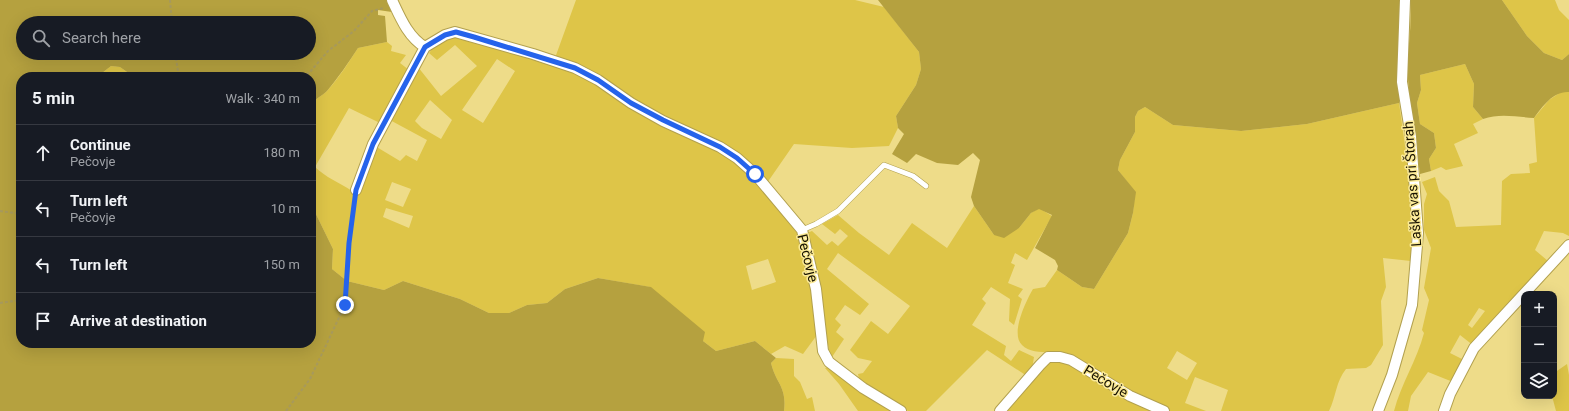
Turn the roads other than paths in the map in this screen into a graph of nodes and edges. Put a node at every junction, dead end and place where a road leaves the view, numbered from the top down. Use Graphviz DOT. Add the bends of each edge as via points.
graph roads {
  1 [pos="1405,0"];
  2 [pos="394,3"];
  3 [pos="425,47"];
  4 [pos="926,186"];
  5 [pos="356,190"];
  6 [pos="802,230"];
  7 [pos="1569,245"];
  8 [pos="901,411"];
  9 [pos="1000,411"];
  10 [pos="1164,411"];
  11 [pos="1378,411"];
  12 [pos="1444,411"];
  1 -- 11 [label="street, Laška vas pri Štorah" via="1402,82 1412,137 1418,233 1412,306 1392,375"];
  2 -- 3 [label="street" via="416,42"];
  3 -- 5 [label="street" via="373,144"];
  3 -- 6 [label="street, Pečovje" via="445,35 456,32 575,68 598,80 631,103 737,158 755,174"];
  4 -- 6 [label="lane" via="913,176 884,165 838,211"];
  6 -- 8 [label="street, Pečovje" via="816,289 823,351 829,362 863,388"];
  7 -- 12 [label="street" via="1474,348"];
  9 -- 10 [label="street, Pečovje" via="1048,357 1060,357 1071,360 1130,396"];
}
